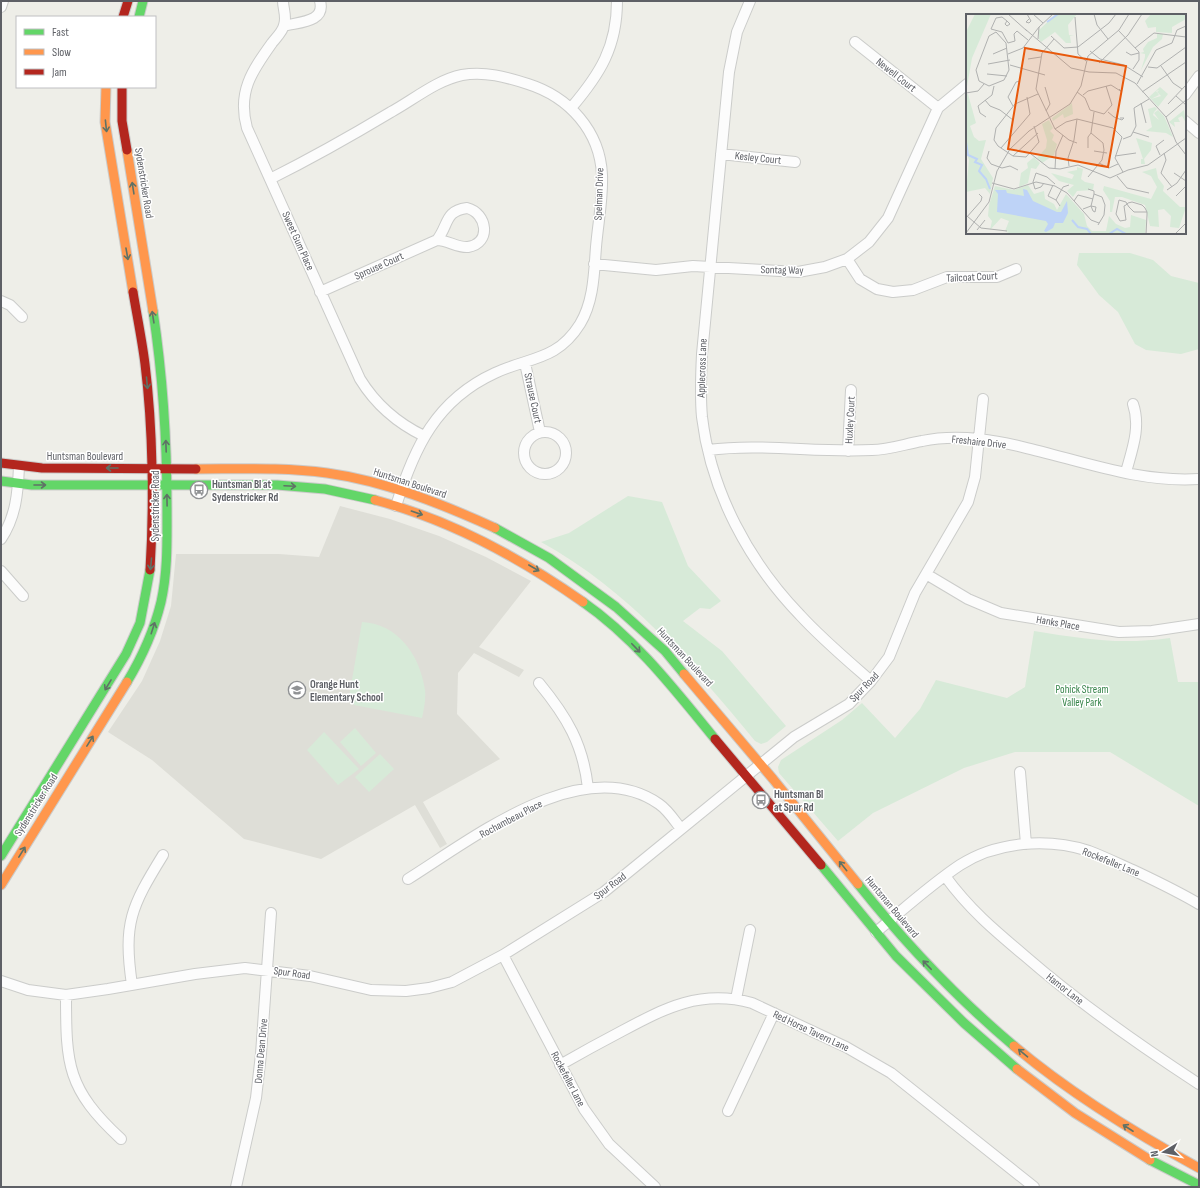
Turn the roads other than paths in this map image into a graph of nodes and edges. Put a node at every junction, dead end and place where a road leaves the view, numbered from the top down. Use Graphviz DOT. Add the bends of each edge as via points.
graph roads {
  1 [pos="3,1"];
  2 [pos="128,1"];
  3 [pos="143,1"];
  4 [pos="283,1"];
  5 [pos="320,1"];
  6 [pos="617,1"];
  7 [pos="750,1"];
  8 [pos="1,7"];
  9 [pos="123,16"];
  10 [pos="139,16"];
  11 [pos="284,26"];
  12 [pos="855,42"];
  13 [pos="1199,76"];
  14 [pos="966,85"];
  15 [pos="106,88"];
  16 [pos="122,88"];
  17 [pos="1186,94"];
  18 [pos="571,108"];
  19 [pos="938,108"];
  20 [pos="1186,122"];
  21 [pos="1199,133"];
  22 [pos="721,154"];
  23 [pos="795,162"];
  24 [pos="270,179"];
  25 [pos="437,240"];
  26 [pos="847,259"];
  27 [pos="594,264"];
  28 [pos="710,267"];
  29 [pos="1016,269"];
  30 [pos="320,292"];
  31 [pos="1,301"];
  32 [pos="22,317"];
  33 [pos="525,363"];
  34 [pos="851,390"];
  35 [pos="984,399"];
  36 [pos="1133,404"];
  37 [pos="540,432"];
  38 [pos="424,436"];
  39 [pos="979,439"];
  40 [pos="708,450"];
  41 [pos="848,451"];
  42 [pos="1,463"];
  43 [pos="19,466"];
  44 [pos="151,469"];
  45 [pos="167,469"];
  46 [pos="1126,472"];
  47 [pos="1199,479"];
  48 [pos="1,481"];
  49 [pos="18,484"];
  50 [pos="151,485"];
  51 [pos="167,485"];
  52 [pos="401,491"];
  53 [pos="396,506"];
  54 [pos="1,539"];
  55 [pos="1,571"];
  56 [pos="926,574"];
  57 [pos="23,596"];
  58 [pos="1199,624"];
  59 [pos="871,681"];
  60 [pos="539,683"];
  61 [pos="760,764"];
  62 [pos="1020,772"];
  63 [pos="747,775"];
  64 [pos="588,788"];
  65 [pos="681,829"];
  66 [pos="1026,844"];
  67 [pos="164,855"];
  68 [pos="1,856"];
  69 [pos="945,876"];
  70 [pos="408,879"];
  71 [pos="1,885"];
  72 [pos="1199,904"];
  73 [pos="271,913"];
  74 [pos="888,922"];
  75 [pos="750,930"];
  76 [pos="876,932"];
  77 [pos="503,955"];
  78 [pos="267,970"];
  79 [pos="1,981"];
  80 [pos="132,985"];
  81 [pos="66,995"];
  82 [pos="736,999"];
  83 [pos="774,1013"];
  84 [pos="560,1064"];
  85 [pos="1199,1084"];
  86 [pos="728,1111"];
  87 [pos="121,1139"];
  88 [pos="1199,1168"];
  89 [pos="1199,1185"];
  90 [pos="236,1187"];
  91 [pos="655,1187"];
  92 [pos="1034,1187"];
  1 -- 8 [label="street"];
  2 -- 9 [label="street"];
  3 -- 10 [label="street"];
  4 -- 11 [label="street" via="286,14"];
  5 -- 11 [label="street" via="322,6 311,21"];
  6 -- 18 [label="street" via="614,34 608,55 590,86"];
  7 -- 22 [label="street, Applecross Lane" via="732,50"];
  11 -- 24 [label="street, Sweet Gum Place" via="254,68 244,96 247,128"];
  12 -- 19 [label="street, Newell Court"];
  13 -- 17 [label="street"];
  14 -- 19 [label="street, Sontag Way"];
  15 -- 44 [label="street, Sydenstricker Road, one-way" via="105,122 146,364"];
  45 -- 16 [label="street, Sydenstricker Road, one-way" via="160,356 123,128"];
  18 -- 24 [label="street, Spelman Drive" via="548,92 514,80 487,74 460,76 433,88 323,152"];
  18 -- 27 [label="street, Spelman Drive" via="589,131 601,164 602,189"];
  19 -- 26 [label="street, Sontag Way" via="888,218 869,242"];
  20 -- 21 [label="street"];
  22 -- 23 [label="street, Kesley Court"];
  22 -- 28 [label="street, Applecross Lane"];
  24 -- 30 [label="street, Sweet Gum Place"];
  25 -- 25 [label="street" via="444,231 449,216 455,211 472,209 484,221 485,230 475,245 461,246"];
  25 -- 30 [label="street, Sprouse Court"];
  26 -- 28 [label="street, Sontag Way" via="825,267 798,272"];
  26 -- 29 [label="street, Tailcoat Court" via="860,279 877,289 893,292 913,290 947,277 997,277"];
  27 -- 28 [label="street, Sontag Way" via="656,270"];
  27 -- 33 [label="street, Spelman Drive" via="589,302 580,324 571,337 540,358"];
  28 -- 40 [label="street, Applecross Lane" via="700,381 702,419"];
  30 -- 38 [label="street, Sweet Gum Place" via="366,389 386,412"];
  31 -- 32 [label="street" via="10,305"];
  33 -- 37 [label="street, Strause Court"];
  33 -- 38 [label="street, Spelman Drive" via="495,373 465,390 437,418"];
  34 -- 41 [label="street, Huxley Court"];
  35 -- 39 [label="street, Spur Road"];
  36 -- 46 [label="street" via="1137,426"];
  37 -- 37 [label="street" via="546,431 557,435 566,451 564,462 550,473 544,474 533,470 528,466 524,454 526,443"];
  38 -- 52 [label="street, Spelman Drive"];
  39 -- 41 [label="street, Freshaire Drive" via="942,438 879,450"];
  39 -- 46 [label="street, Freshaire Drive"];
  39 -- 56 [label="street, Spur Road" via="975,477 968,502"];
  40 -- 41 [label="street, Freshaire Drive" via="733,447"];
  40 -- 59 [label="street, Applecross Lane" via="725,503 758,562 799,615"];
  42 -- 43 [label="street, Huntsman Boulevard"];
  44 -- 43 [label="street, Huntsman Boulevard, one-way"];
  43 -- 49 [label="street"];
  44 -- 45 [label="street, Huntsman Boulevard"];
  44 -- 50 [label="street, Sydenstricker Road"];
  45 -- 51 [label="street, Sydenstricker Road"];
  45 -- 52 [label="street, Huntsman Boulevard" via="308,470 347,476"];
  46 -- 47 [label="street, Freshaire Drive" via="1155,479"];
  48 -- 49 [label="street"];
  49 -- 50 [label="street, one-way"];
  49 -- 54 [label="street" via="13,513"];
  50 -- 51 [label="street"];
  50 -- 68 [label="street, Sydenstricker Road, one-way" via="151,562 140,625 114,675"];
  51 -- 53 [label="street, one-way" via="307,486 343,492"];
  71 -- 51 [label="street, Sydenstricker Road, one-way" via="141,659 153,630 167,566"];
  52 -- 53 [label="street, Spelman Drive"];
  52 -- 61 [label="street, Huntsman Boulevard" via="472,517 513,538 564,568 616,607 665,651"];
  53 -- 63 [label="street, one-way" via="487,542 540,572 586,604 660,672"];
  55 -- 57 [label="street"];
  56 -- 58 [label="street, Hanks Place" via="968,599 1001,613 1119,632 1152,631"];
  56 -- 59 [label="street, Spur Road" via="911,602 889,657"];
  59 -- 61 [label="street, Spur Road" via="849,704 794,737"];
  60 -- 64 [label="street" via="562,713 576,738 586,769"];
  61 -- 63 [label="street, Spur Road"];
  74 -- 61 [label="street, Huntsman Boulevard, one-way"];
  62 -- 66 [label="street"];
  63 -- 65 [label="street, Spur Road"];
  63 -- 76 [label="street"];
  64 -- 65 [label="street, Rochambeau Place" via="623,788 642,795 660,804"];
  64 -- 70 [label="street, Rochambeau Place" via="558,795 522,810"];
  65 -- 77 [label="street, Spur Road" via="604,892"];
  66 -- 69 [label="street, Rockefeller Lane" via="982,854"];
  66 -- 72 [label="street, Rockefeller Lane" via="1053,844 1089,851"];
  67 -- 80 [label="street" via="140,893 130,921 127,942"];
  69 -- 74 [label="street, Rockefeller Lane"];
  69 -- 85 [label="street, Hamor Lane" via="974,912 1038,968 1156,1056"];
  73 -- 78 [label="street, Donna Dean Drive"];
  74 -- 76 [label="street, Rockefeller Lane"];
  88 -- 74 [label="street, Huntsman Boulevard, one-way" via="1137,1134 1043,1070 942,981"];
  75 -- 82 [label="street"];
  76 -- 89 [label="street" via="931,993 1033,1082 1129,1148"];
  77 -- 78 [label="street, Spur Road" via="452,982 406,991 371,990 310,976"];
  77 -- 84 [label="street, Rockefeller Lane"];
  78 -- 80 [label="street, Spur Road" via="221,970"];
  78 -- 90 [label="street, Donna Dean Drive" via="262,1054 256,1098"];
  79 -- 81 [label="street, Spur Road" via="28,990"];
  80 -- 81 [label="street, Spur Road"];
  81 -- 87 [label="street" via="66,1048 76,1083 99,1118"];
  82 -- 83 [label="street, Red Horse Tavern Lane"];
  82 -- 84 [label="street, Red Horse Tavern Lane" via="705,998 671,1006"];
  83 -- 86 [label="street"];
  83 -- 92 [label="street, Red Horse Tavern Lane" via="846,1047 891,1073"];
  84 -- 91 [label="street, Rockefeller Lane" via="597,1128 622,1158"];
}
